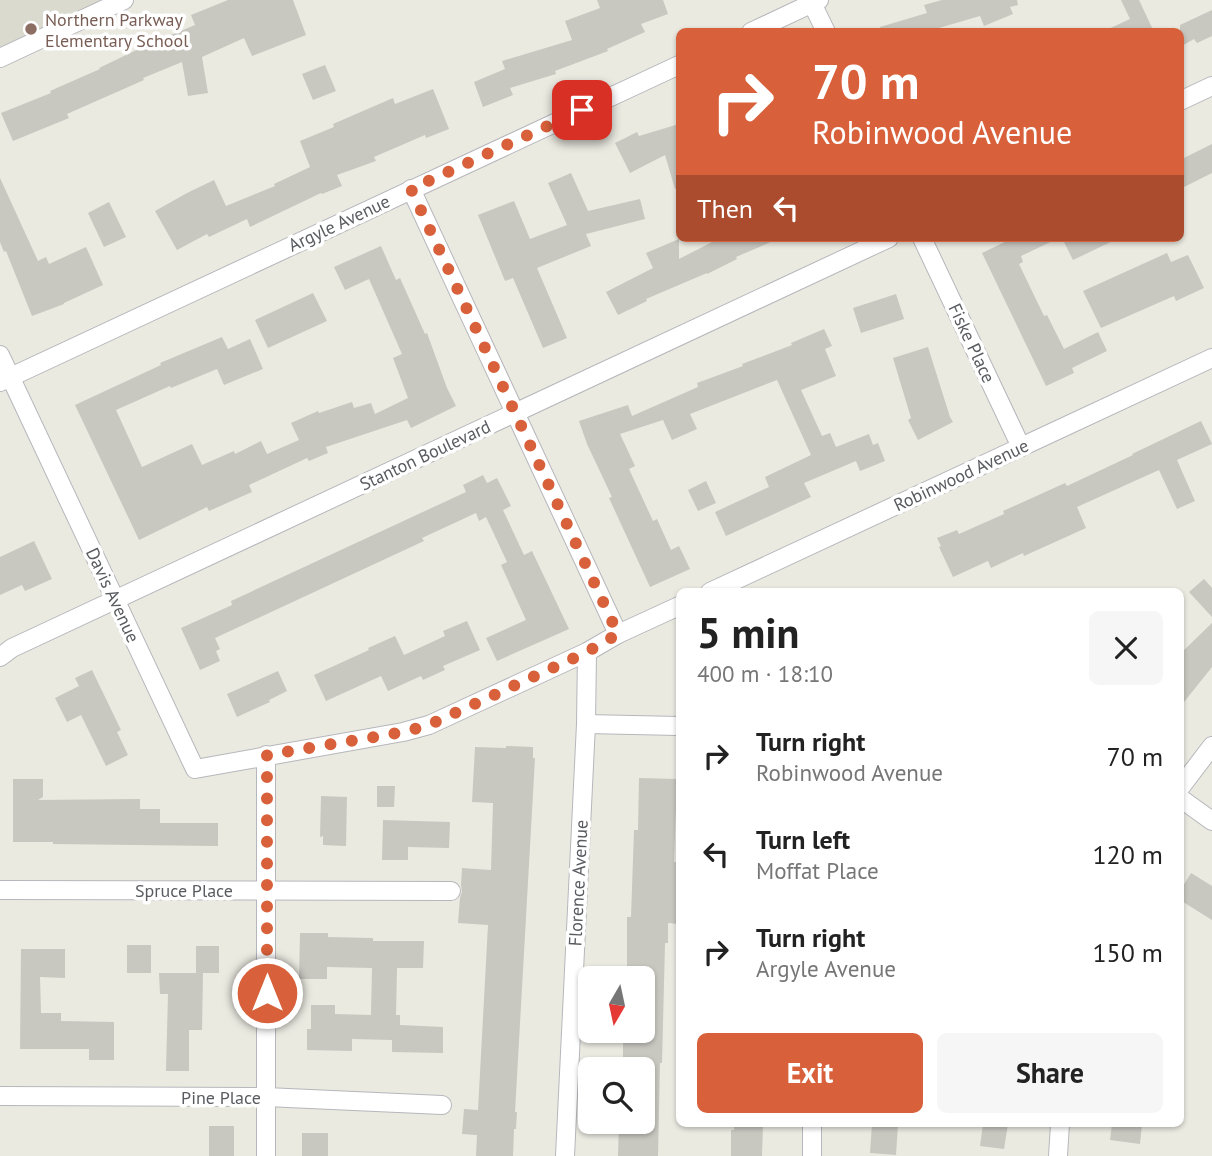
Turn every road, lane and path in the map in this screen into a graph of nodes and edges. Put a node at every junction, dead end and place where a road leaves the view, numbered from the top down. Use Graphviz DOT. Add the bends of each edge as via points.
graph roads {
  1 [pos="124,0"];
  2 [pos="815,1"];
  3 [pos="759,28"];
  4 [pos="824,28"];
  5 [pos="0,58"];
  6 [pos="676,66"];
  7 [pos="1212,86"];
  8 [pos="1184,99"];
  9 [pos="411,189"];
  10 [pos="880,242"];
  11 [pos="924,242"];
  12 [pos="0,355"];
  13 [pos="1212,358"];
  14 [pos="5,379"];
  15 [pos="515,412"];
  16 [pos="1021,447"];
  17 [pos="719,588"];
  18 [pos="115,600"];
  19 [pos="676,607"];
  20 [pos="618,634"];
  21 [pos="587,652"];
  22 [pos="0,656"];
  23 [pos="586,724"];
  24 [pos="676,726"];
  25 [pos="1212,746"];
  26 [pos="267,755"];
  27 [pos="1184,783"];
  28 [pos="1184,801"];
  29 [pos="1212,821"];
  30 [pos="0,890"];
  31 [pos="267,890"];
  32 [pos="451,891"];
  33 [pos="0,1096"];
  34 [pos="266,1097"];
  35 [pos="442,1105"];
  36 [pos="813,1127"];
  37 [pos="1060,1127"];
  38 [pos="266,1156"];
  39 [pos="565,1156"];
  40 [pos="812,1156"];
  41 [pos="1058,1156"];
  1 -- 5 [label="street"];
  2 -- 3 [label="street"];
  2 -- 4 [label="street"];
  6 -- 9 [label="street, Argyle Avenue"];
  7 -- 8 [label="street"];
  9 -- 14 [label="street, Argyle Avenue"];
  9 -- 15 [label="street"];
  10 -- 15 [label="street, Stanton Boulevard"];
  11 -- 16 [label="street, Fiske Place"];
  12 -- 14 [label="street, Davis Avenue"];
  13 -- 16 [label="street, Robinwood Avenue"];
  14 -- 18 [label="street, Davis Avenue"];
  15 -- 18 [label="street, Stanton Boulevard"];
  15 -- 20 [label="street"];
  16 -- 17 [label="street, Robinwood Avenue"];
  18 -- 22 [label="street, Stanton Boulevard"];
  18 -- 26 [label="street, Davis Avenue" via="195,769"];
  19 -- 20 [label="street"];
  20 -- 21 [label="street"];
  21 -- 23 [label="street, Florence Avenue"];
  21 -- 26 [label="street" via="429,725"];
  23 -- 24 [label="street"];
  23 -- 39 [label="street, Florence Avenue"];
  25 -- 27 [label="street"];
  26 -- 31 [label="street"];
  28 -- 29 [label="street"];
  30 -- 31 [label="street, Spruce Place"];
  31 -- 32 [label="street, Spruce Place"];
  31 -- 34 [label="street"];
  33 -- 34 [label="street, Pine Place"];
  34 -- 35 [label="street, Pine Place"];
  34 -- 38 [label="street"];
  36 -- 40 [label="street"];
  37 -- 41 [label="street"];
}
